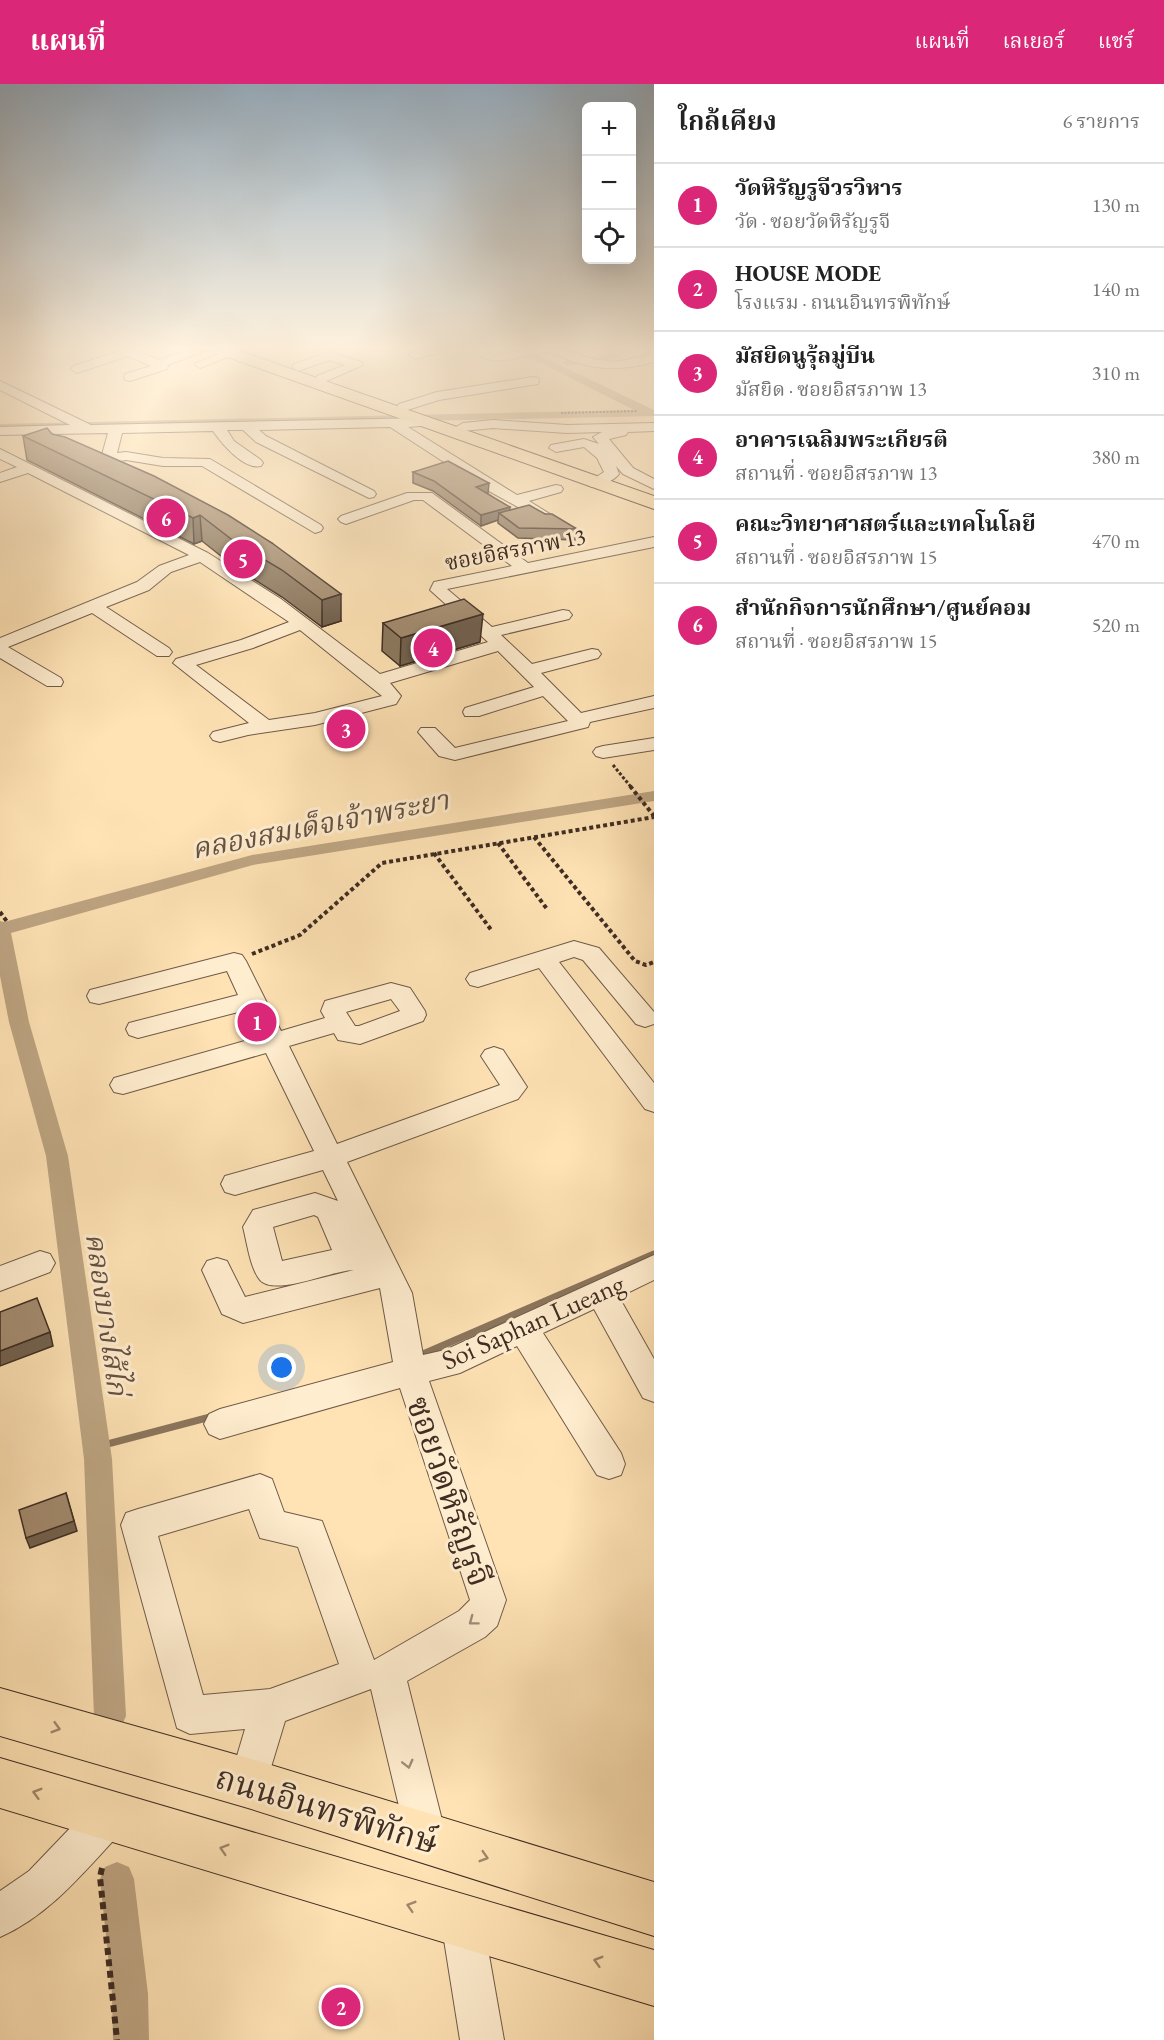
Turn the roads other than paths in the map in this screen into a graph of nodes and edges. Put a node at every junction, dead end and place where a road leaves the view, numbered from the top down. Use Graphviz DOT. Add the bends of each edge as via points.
graph roads {
  1 [pos="115,441"];
  2 [pos="124,441"];
  3 [pos="157,441"];
  4 [pos="226,441"];
  5 [pos="265,441"];
  6 [pos="442,441"];
  7 [pos="485,441"];
  8 [pos="497,441"];
  9 [pos="604,441"];
  10 [pos="556,448"];
  11 [pos="0,453"];
  12 [pos="126,456"];
  13 [pos="104,460"];
  14 [pos="152,461"];
  15 [pos="256,463"];
  16 [pos="28,468"];
  17 [pos="0,478"];
  18 [pos="599,481"];
  19 [pos="137,484"];
  20 [pos="556,489"];
  21 [pos="652,493"];
  22 [pos="369,494"];
  23 [pos="515,500"];
  24 [pos="346,519"];
  25 [pos="550,519"];
  26 [pos="315,528"];
  27 [pos="654,542"];
  28 [pos="202,556"];
  29 [pos="526,569"];
  30 [pos="93,606"];
  31 [pos="563,615"];
  32 [pos="300,624"];
  33 [pos="495,639"];
  34 [pos="0,644"];
  35 [pos="0,650"];
  36 [pos="163,652"];
  37 [pos="592,654"];
  38 [pos="528,671"];
  39 [pos="377,681"];
  40 [pos="54,682"];
  41 [pos="548,689"];
  42 [pos="654,702"];
  43 [pos="472,712"];
  44 [pos="579,721"];
  45 [pos="264,726"];
  46 [pos="428,732"];
  47 [pos="220,736"];
  48 [pos="654,744"];
  49 [pos="603,752"];
  50 [pos="544,958"];
  51 [pos="478,979"];
  52 [pos="99,996"];
  53 [pos="254,999"];
  54 [pos="645,1018"];
  55 [pos="339,1023"];
  56 [pos="138,1029"];
  57 [pos="275,1042"];
  58 [pos="494,1056"];
  59 [pos="123,1085"];
  60 [pos="654,1102"];
  61 [pos="331,1157"];
  62 [pos="235,1184"];
  63 [pos="350,1258"];
  64 [pos="40,1263"];
  65 [pos="384,1266"];
  66 [pos="654,1267"];
  67 [pos="217,1270"];
  68 [pos="0,1279"];
  69 [pos="600,1292"];
  70 [pos="523,1329"];
  71 [pos="408,1361"];
  72 [pos="654,1388"];
  73 [pos="220,1424"];
  74 [pos="609,1464"];
  75 [pos="270,1708"];
  76 [pos="0,1712"];
  77 [pos="0,1783"];
  78 [pos="248,1783"];
  79 [pos="107,1835"];
  80 [pos="427,1840"];
  81 [pos="654,1909"];
  82 [pos="0,1917"];
  83 [pos="462,1921"];
  84 [pos="654,1978"];
  85 [pos="482,2040"];
  1 -- 13 [label="street"];
  2 -- 12 [label="street"];
  3 -- 14 [label="street"];
  4 -- 15 [label="street"];
  5 -- 22 [label="street"];
  6 -- 23 [label="street" via="492,488"];
  7 -- 18 [label="main road"];
  8 -- 18 [label="main road"];
  9 -- 21 [label="street"];
  10 -- 18 [label="street" via="588,444 611,468 612,474"];
  11 -- 16 [label="street"];
  12 -- 13 [label="street"];
  12 -- 14 [label="street"];
  13 -- 19 [label="street" via="108,468"];
  14 -- 26 [label="street" via="205,462"];
  16 -- 17 [label="street"];
  16 -- 28 [label="street"];
  18 -- 21 [label="main road"];
  20 -- 23 [label="street"];
  23 -- 25 [label="street"];
  24 -- 29 [label="street" via="412,496 427,496"];
  27 -- 29 [label="street, ซอยอิสรภาพ 13"];
  28 -- 30 [label="street" via="165,569 143,586"];
  28 -- 32 [label="street"];
  29 -- 33 [label="street, ซอยอิสรภาพ 13" via="437,588"];
  30 -- 34 [label="street"];
  30 -- 36 [label="street"];
  31 -- 33 [label="street"];
  32 -- 39 [label="street"];
  32 -- 45 [label="street" via="182,663"];
  33 -- 38 [label="street, ซอยอิสรภาพ 13"];
  33 -- 39 [label="street"];
  35 -- 40 [label="street"];
  37 -- 38 [label="street"];
  38 -- 41 [label="street, ซอยอิสรภาพ 13"];
  39 -- 45 [label="street" via="392,698 315,719"];
  41 -- 43 [label="street"];
  41 -- 44 [label="street, ซอยอิสรภาพ 13"];
  42 -- 44 [label="street"];
  44 -- 46 [label="street" via="455,754 446,752"];
  45 -- 47 [label="street"];
  48 -- 49 [label="street"];
  50 -- 51 [label="street"];
  50 -- 54 [label="street" via="574,949 591,954"];
  50 -- 60 [label="street"];
  52 -- 53 [label="street, ซอยวัดหิรัญรูจี" via="234,961"];
  53 -- 56 [label="street"];
  53 -- 57 [label="street, ซอยวัดหิรัญรูจี"];
  55 -- 57 [label="street"];
  57 -- 59 [label="street"];
  57 -- 61 [label="street, ซอยวัดหิรัญรูจี"];
  58 -- 61 [label="street" via="514,1087 509,1092"];
  61 -- 62 [label="street"];
  61 -- 65 [label="street, ซอยวัดหิรัญรูจี"];
  63 -- 65 [label="street"];
  64 -- 68 [label="street"];
  65 -- 67 [label="street" via="243,1310 233,1305"];
  65 -- 71 [label="street, ซอยวัดหิรัญรูจี" via="397,1293"];
  66 -- 69 [label="street, Soi Saphan Lueang"];
  69 -- 70 [label="street, Soi Saphan Lueang"];
  69 -- 72 [label="street"];
  70 -- 71 [label="street, Soi Saphan Lueang" via="448,1363"];
  70 -- 74 [label="street"];
  71 -- 73 [label="street, Soi Saphan Lueang"];
  71 -- 80 [label="street, ซอยวัดหิรัญรูจี, one-way" via="488,1600 484,1612 472,1624 388,1671"];
  75 -- 75 [label="street" via="361,1675 310,1533 272,1526 260,1490 138,1525 190,1715"];
  75 -- 78 [label="street"];
  76 -- 78 [label="main road, ถนนอินทรพิทักษ์, one-way"];
  79 -- 77 [label="main road, one-way"];
  78 -- 80 [label="main road, ถนนอินทรพิทักษ์"];
  79 -- 82 [label="street"];
  83 -- 79 [label="main road, one-way"];
  80 -- 81 [label="main road, ถนนอินทรพิทักษ์, one-way"];
  84 -- 83 [label="main road, one-way"];
  83 -- 85 [label="street"];
}
